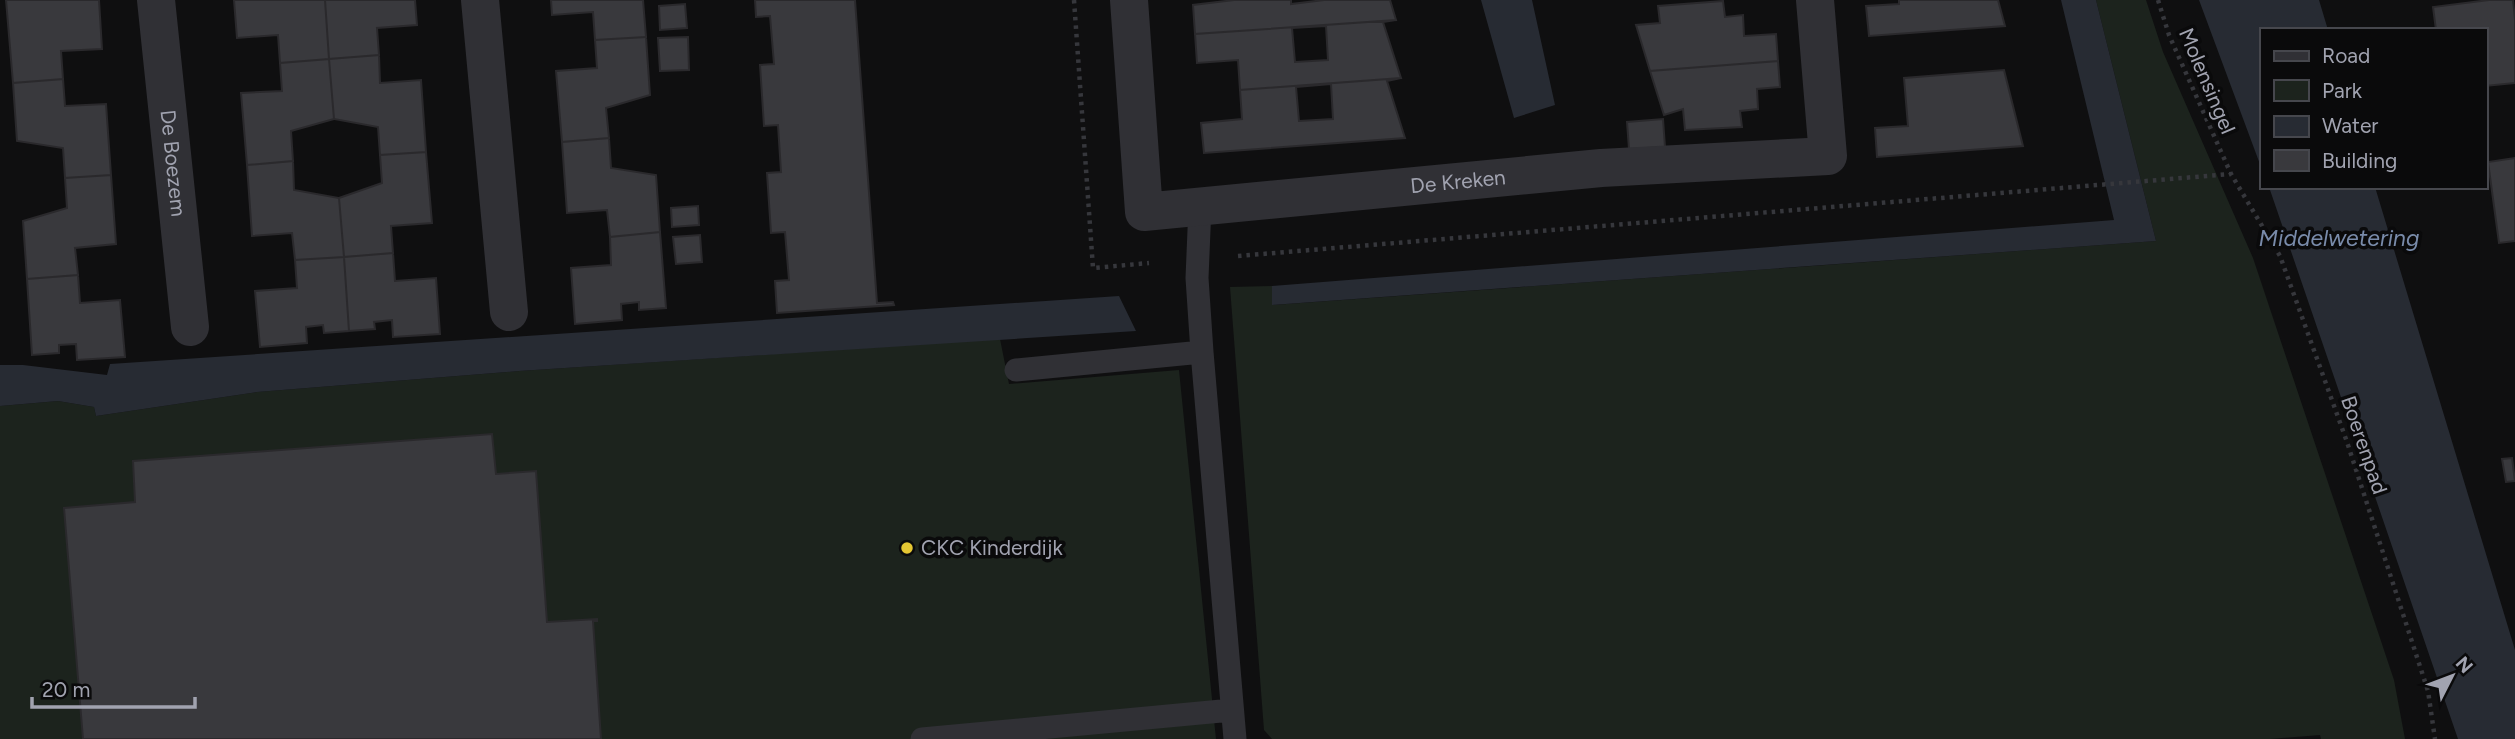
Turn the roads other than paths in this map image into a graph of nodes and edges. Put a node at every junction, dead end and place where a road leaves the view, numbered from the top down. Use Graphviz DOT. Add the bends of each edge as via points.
graph roads {
  1 [pos="156,0"];
  2 [pos="481,0"];
  3 [pos="1129,0"];
  4 [pos="1815,0"];
  5 [pos="1200,206"];
  6 [pos="509,312"];
  7 [pos="190,327"];
  8 [pos="1202,352"];
  9 [pos="1016,370"];
  10 [pos="1232,710"];
  11 [pos="922,739"];
  12 [pos="1235,739"];
  1 -- 7 [label="street, De Boezem"];
  2 -- 6 [label="street"];
  3 -- 5 [label="street, De Kreken" via="1144,212"];
  4 -- 5 [label="street, De Kreken" via="1828,156 1601,167"];
  5 -- 8 [label="lane"];
  8 -- 9 [label="lane"];
  8 -- 10 [label="lane"];
  10 -- 11 [label="lane"];
  10 -- 12 [label="lane"];
}
